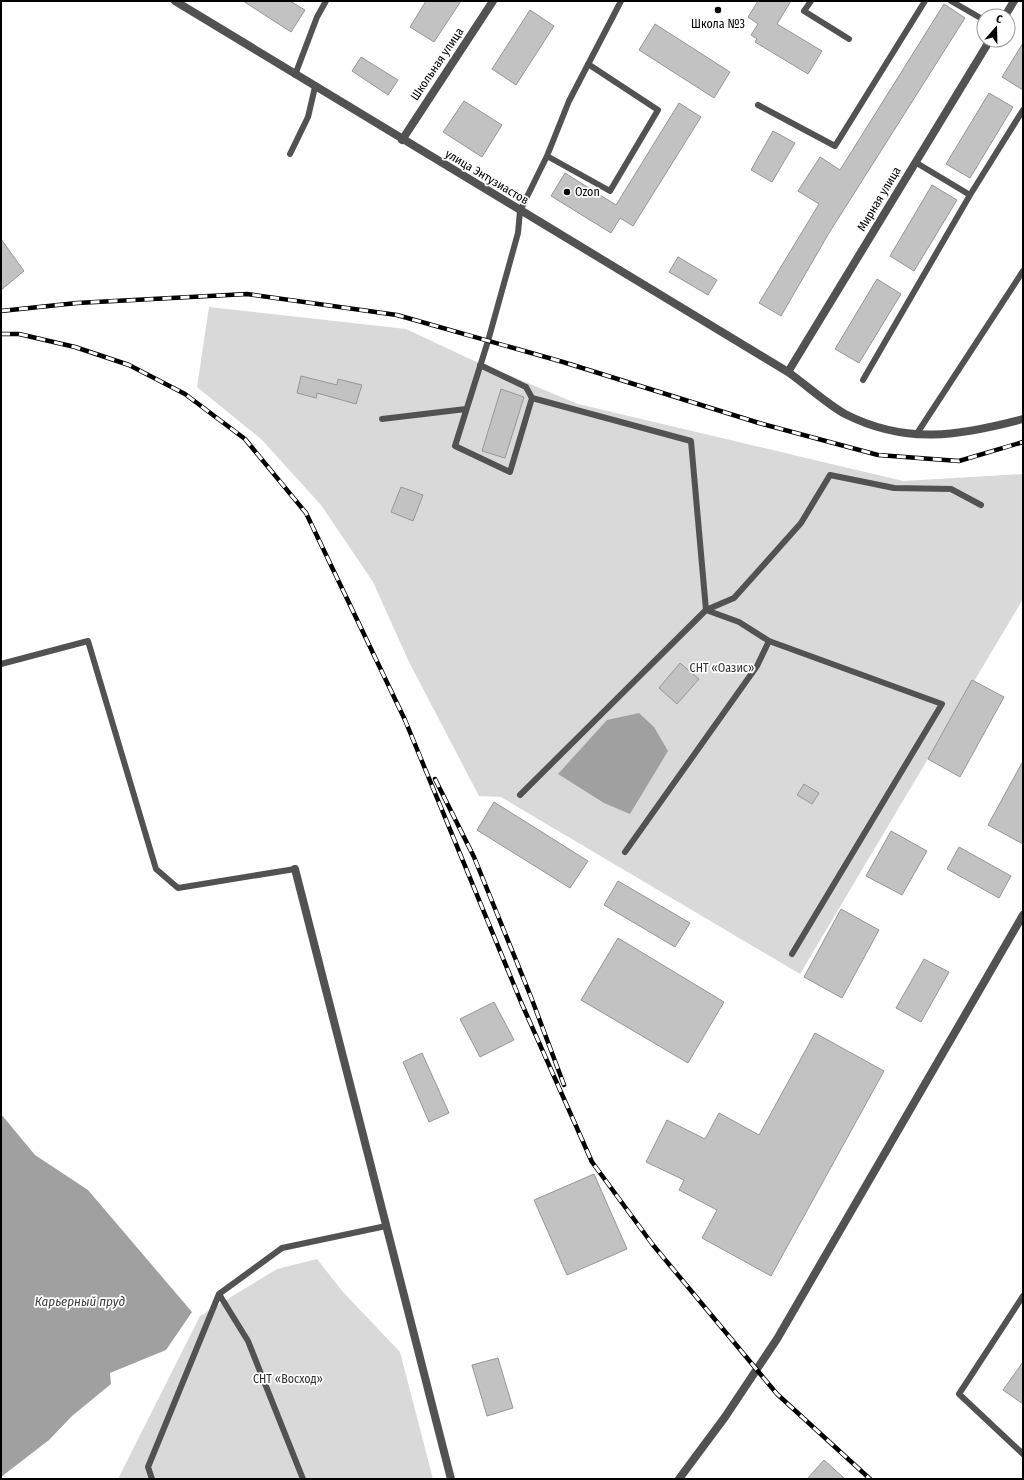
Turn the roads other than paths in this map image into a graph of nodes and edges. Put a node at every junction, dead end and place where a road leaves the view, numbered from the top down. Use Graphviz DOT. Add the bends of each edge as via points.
graph roads {
  1 [pos="175,1"];
  2 [pos="326,1"];
  3 [pos="493,1"];
  4 [pos="621,1"];
  5 [pos="811,1"];
  6 [pos="926,1"];
  7 [pos="951,1"];
  8 [pos="976,15"];
  9 [pos="849,39"];
  10 [pos="985,48"];
  11 [pos="588,64"];
  12 [pos="295,75"];
  13 [pos="315,87"];
  14 [pos="758,105"];
  15 [pos="1023,110"];
  16 [pos="402,140"];
  17 [pos="290,154"];
  18 [pos="547,156"];
  19 [pos="915,162"];
  20 [pos="970,195"];
  21 [pos="520,211"];
  22 [pos="1023,271"];
  23 [pos="480,365"];
  24 [pos="788,372"];
  25 [pos="863,380"];
  26 [pos="532,398"];
  27 [pos="466,409"];
  28 [pos="382,418"];
  29 [pos="1023,419"];
  30 [pos="916,435"];
  31 [pos="981,505"];
  32 [pos="706,610"];
  33 [pos="769,641"];
  34 [pos="1,664"];
  35 [pos="520,795"];
  36 [pos="625,852"];
  37 [pos="295,869"];
  38 [pos="1023,915"];
  39 [pos="792,954"];
  40 [pos="386,1226"];
  41 [pos="219,1294"];
  42 [pos="1023,1296"];
  43 [pos="1023,1454"];
  44 [pos="152,1479"];
  45 [pos="303,1479"];
  46 [pos="452,1479"];
  47 [pos="679,1479"];
  1 -- 12 [label="street, улица Энтузиастов"];
  2 -- 12 [label="lane" via="317,17"];
  3 -- 16 [label="street, Школьная улица"];
  4 -- 11 [label="lane"];
  5 -- 9 [label="lane" via="804,11"];
  6 -- 14 [label="lane" via="835,146"];
  7 -- 8 [label="lane"];
  10 -- 19 [label="street, Мирная улица"];
  11 -- 18 [label="lane" via="569,101"];
  11 -- 18 [label="lane" via="658,110 610,191"];
  12 -- 13 [label="street, улица Энтузиастов"];
  13 -- 16 [label="street, улица Энтузиастов"];
  13 -- 17 [label="lane" via="308,116"];
  15 -- 20 [label="lane"];
  16 -- 21 [label="street, улица Энтузиастов"];
  18 -- 21 [label="lane"];
  19 -- 20 [label="lane"];
  19 -- 24 [label="street, Мирная улица"];
  20 -- 25 [label="lane"];
  21 -- 23 [label="lane" via="518,233"];
  21 -- 24 [label="street, улица Энтузиастов"];
  22 -- 30 [label="lane"];
  23 -- 26 [label="lane" via="526,387"];
  23 -- 27 [label="lane"];
  24 -- 30 [label="street, улица Энтузиастов" via="843,413 877,428"];
  26 -- 27 [label="lane" via="510,472 455,446"];
  26 -- 32 [label="lane" via="691,441"];
  27 -- 28 [label="lane"];
  29 -- 30 [label="street, улица Энтузиастов" via="977,431"];
  31 -- 32 [label="lane" via="951,489 894,488 830,475 801,523 734,598"];
  32 -- 33 [label="lane" via="739,622"];
  32 -- 35 [label="lane"];
  33 -- 36 [label="lane" via="757,666"];
  33 -- 39 [label="lane" via="942,704"];
  34 -- 37 [label="lane" via="88,641 156,869 178,888"];
  37 -- 40 [label="street"];
  38 -- 47 [label="street" via="777,1339 726,1417"];
  40 -- 41 [label="lane" via="282,1248"];
  40 -- 46 [label="street"];
  41 -- 44 [label="lane" via="148,1468"];
  41 -- 45 [label="lane" via="248,1341"];
  42 -- 43 [label="lane" via="959,1394"];
}
